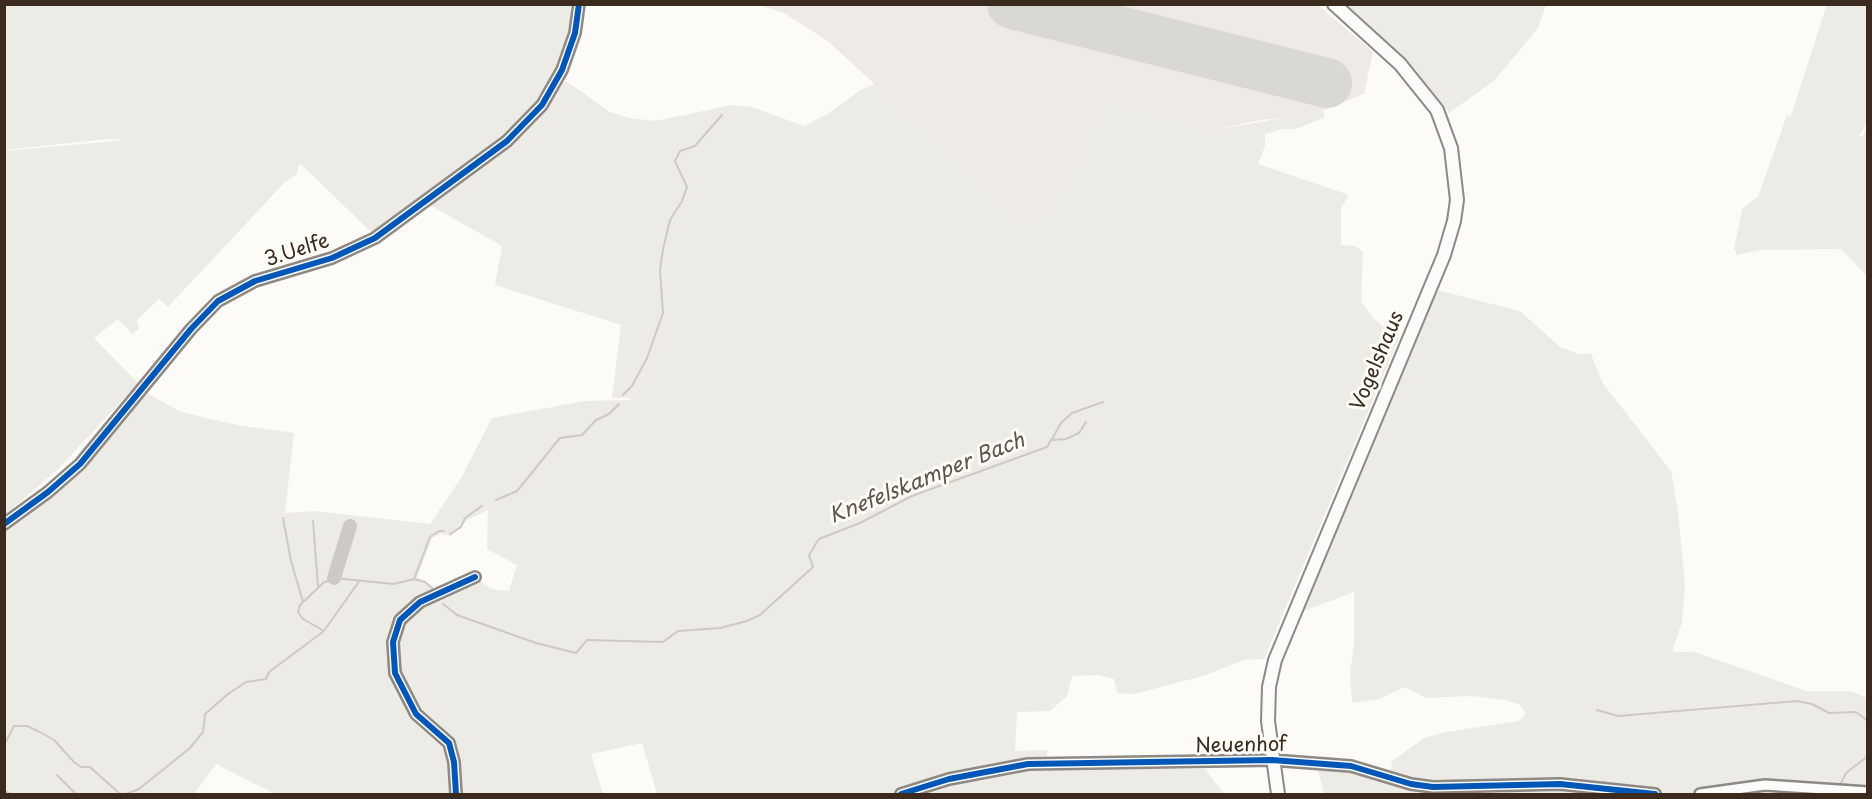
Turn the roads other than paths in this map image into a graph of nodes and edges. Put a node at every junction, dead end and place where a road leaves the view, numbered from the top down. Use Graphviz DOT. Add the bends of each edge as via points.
graph roads {
  1 [pos="579,4"];
  2 [pos="1336,6"];
  3 [pos="4,524"];
  4 [pos="475,577"];
  5 [pos="1272,760"];
  6 [pos="1868,792"];
  7 [pos="456,795"];
  8 [pos="901,795"];
  9 [pos="1278,795"];
  10 [pos="1655,795"];
  11 [pos="1700,795"];
  1 -- 3 [label="street, 3.Uelfe" via="573,40 562,70 542,105 507,141 375,238 332,258 255,281 218,301 80,464"];
  2 -- 5 [label="main road, Vogelshaus" via="1400,64 1437,110 1451,148 1457,200 1444,255 1275,660 1268,709"];
  4 -- 7 [label="street" via="420,602 400,620 393,642 395,673 416,714 449,743"];
  5 -- 8 [label="street, Neuenhof" via="1028,764 949,779"];
  5 -- 9 [label="main road, Neuenhof"];
  5 -- 10 [label="street, Neuenhof" via="1351,766 1433,787 1560,784"];
  6 -- 11 [label="street" via="1792,785"];
}
